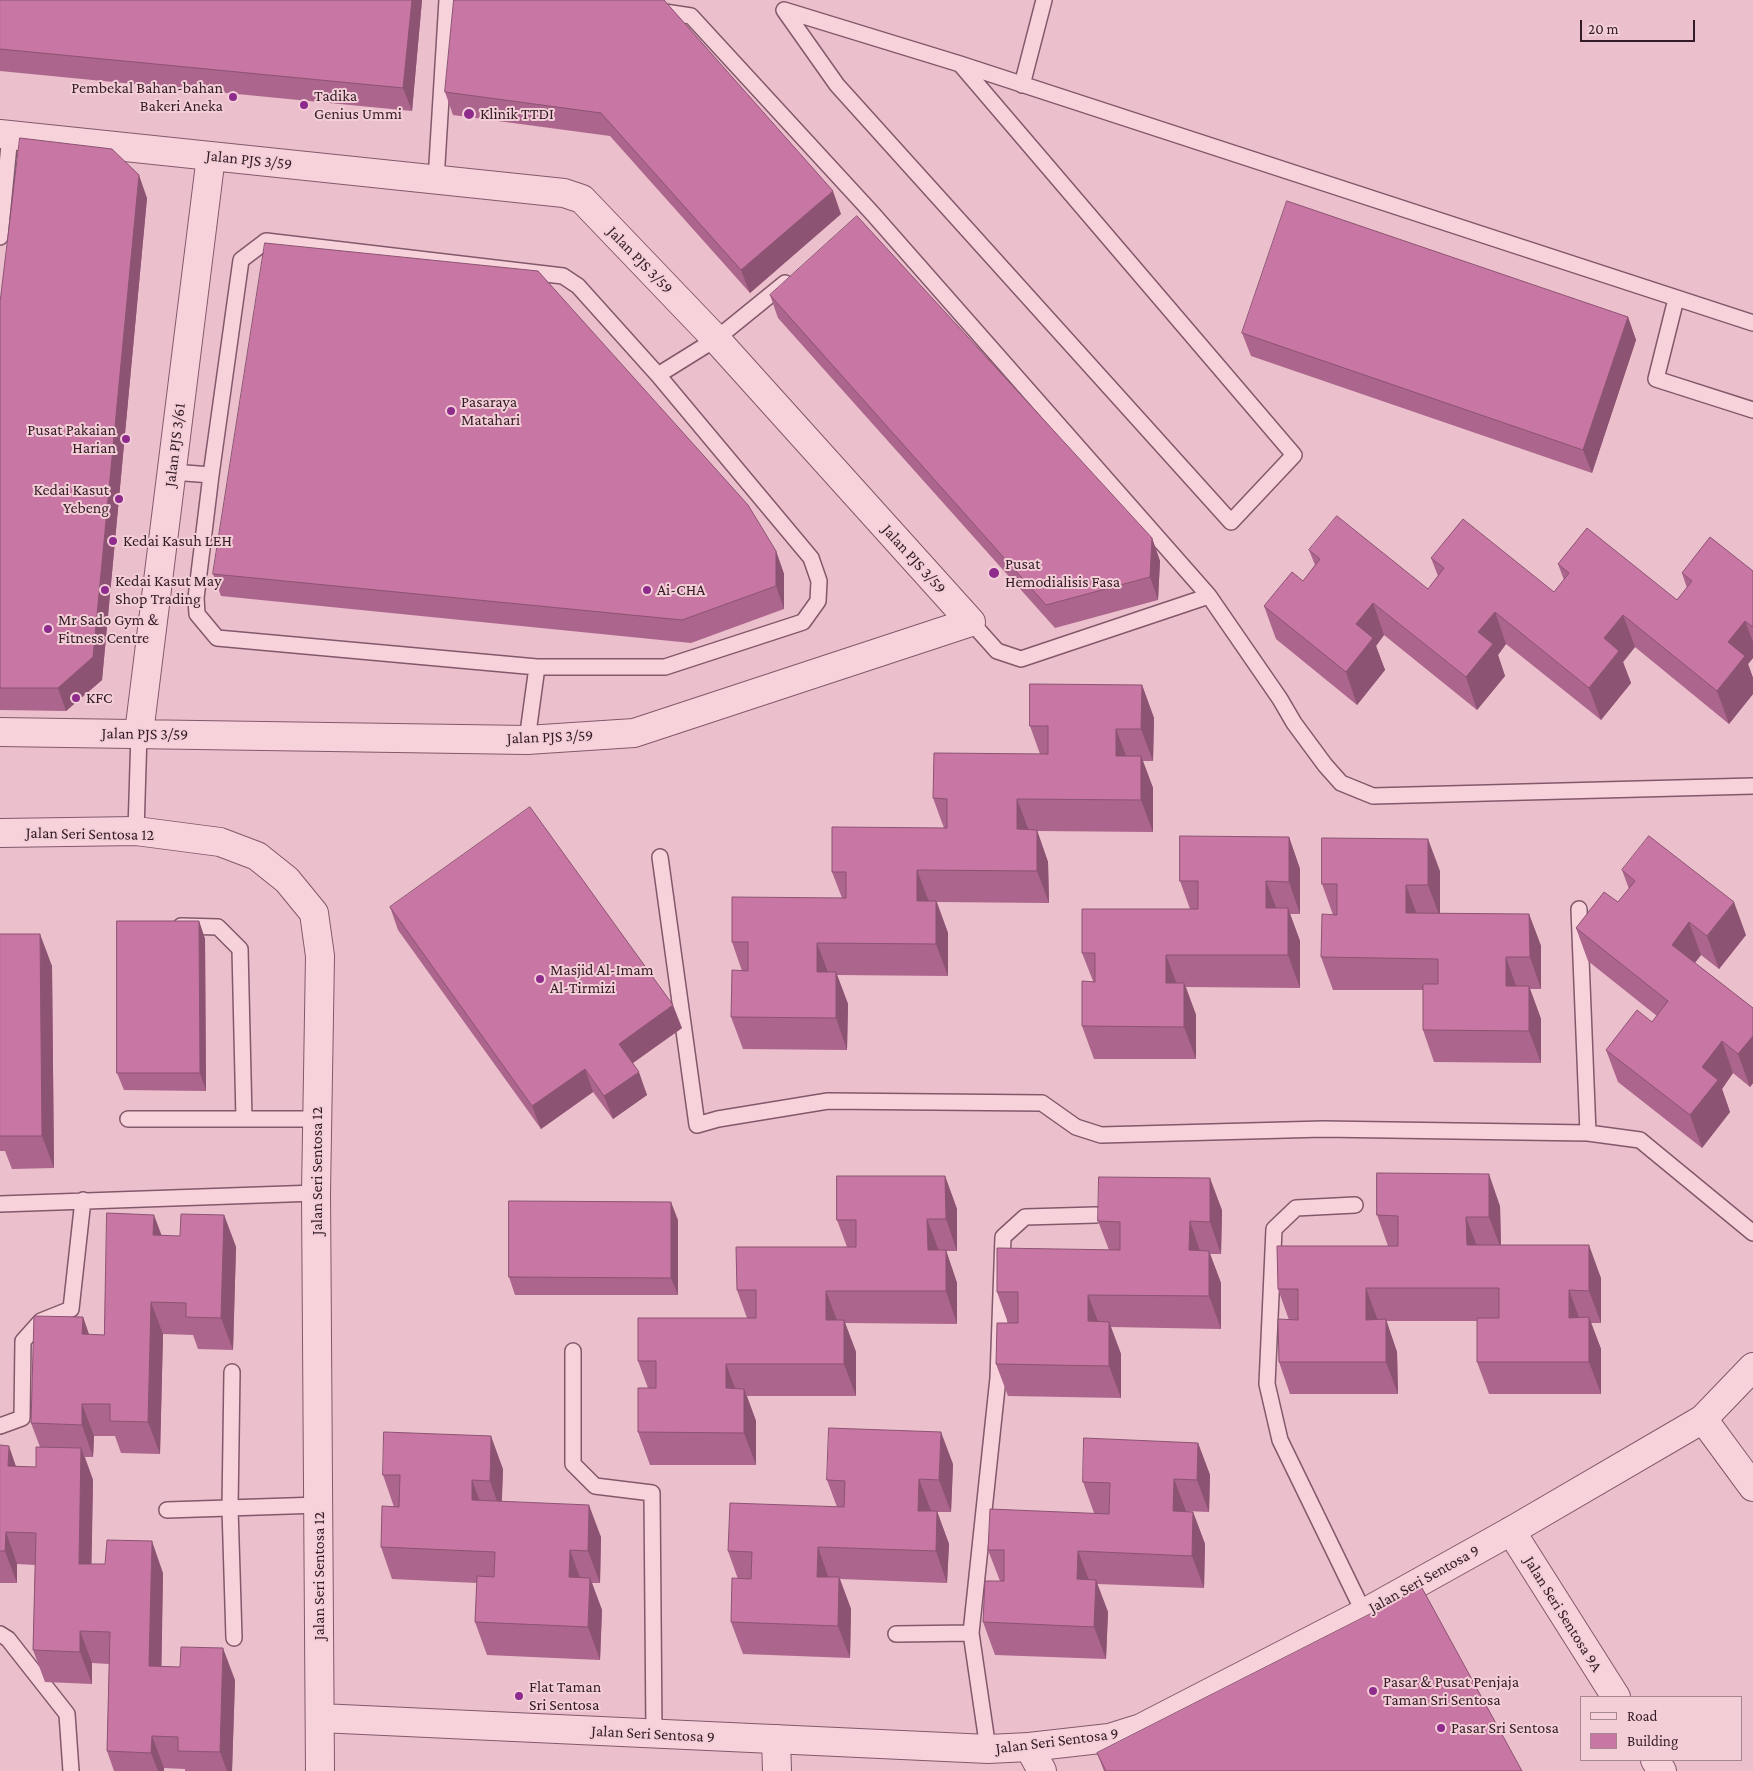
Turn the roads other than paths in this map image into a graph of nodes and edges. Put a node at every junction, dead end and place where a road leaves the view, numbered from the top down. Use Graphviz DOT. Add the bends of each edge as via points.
graph roads {
  1 [pos="447,0"];
  2 [pos="1044,0"];
  3 [pos="643,9"];
  4 [pos="960,64"];
  5 [pos="1022,85"];
  6 [pos="5,135"];
  7 [pos="211,156"];
  8 [pos="436,180"];
  9 [pos="873,214"];
  10 [pos="858,226"];
  11 [pos="0,237"];
  12 [pos="798,273"];
  13 [pos="1676,299"];
  14 [pos="1753,324"];
  15 [pos="716,339"];
  16 [pos="658,375"];
  17 [pos="1753,410"];
  18 [pos="172,472"];
  19 [pos="211,475"];
  20 [pos="1208,596"];
  21 [pos="971,622"];
  22 [pos="537,667"];
  23 [pos="0,732"];
  24 [pos="140,734"];
  25 [pos="527,740"];
  26 [pos="1753,786"];
  27 [pos="136,831"];
  28 [pos="0,833"];
  29 [pos="660,857"];
  30 [pos="1579,909"];
  31 [pos="171,926"];
  32 [pos="128,1119"];
  33 [pos="244,1119"];
  34 [pos="317,1119"];
  35 [pos="1588,1133"];
  36 [pos="316,1193"];
  37 [pos="83,1200"];
  38 [pos="0,1204"];
  39 [pos="1355,1205"];
  40 [pos="1096,1215"];
  41 [pos="1753,1234"];
  42 [pos="573,1350"];
  43 [pos="1753,1367"];
  44 [pos="232,1372"];
  45 [pos="1703,1419"];
  46 [pos="0,1426"];
  47 [pos="1753,1487"];
  48 [pos="319,1505"];
  49 [pos="230,1508"];
  50 [pos="167,1510"];
  51 [pos="1511,1531"];
  52 [pos="1364,1612"];
  53 [pos="971,1633"];
  54 [pos="0,1634"];
  55 [pos="896,1634"];
  56 [pos="234,1638"];
  57 [pos="1615,1696"];
  58 [pos="320,1718"];
  59 [pos="654,1734"];
  60 [pos="776,1739"];
  61 [pos="1030,1747"];
  62 [pos="988,1749"];
  63 [pos="71,1771"];
  64 [pos="320,1771"];
  65 [pos="776,1771"];
  66 [pos="1042,1771"];
  1 -- 8 [label="lane"];
  2 -- 5 [label="lane"];
  3 -- 9 [label="lane" via="691,16"];
  4 -- 4 [label="lane" via="1294,454 1231,522 837,85 784,10"];
  4 -- 5 [label="lane"];
  5 -- 13 [label="lane"];
  6 -- 7 [label="street, Jalan PJS 3/59"];
  6 -- 11 [label="lane"];
  7 -- 8 [label="street, Jalan PJS 3/59"];
  7 -- 18 [label="street, Jalan PJS 3/61"];
  8 -- 15 [label="street, Jalan PJS 3/59" via="564,193 582,199"];
  9 -- 10 [label="lane"];
  9 -- 20 [label="lane"];
  12 -- 15 [label="lane"];
  13 -- 14 [label="lane"];
  13 -- 17 [label="lane" via="1656,379"];
  15 -- 16 [label="lane"];
  15 -- 21 [label="street, Jalan PJS 3/59"];
  16 -- 19 [label="lane" via="578,286 563,276 266,241 241,260"];
  16 -- 22 [label="lane" via="812,558 819,581 818,601 803,622 665,667"];
  18 -- 19 [label="lane"];
  18 -- 24 [label="street, Jalan PJS 3/61"];
  19 -- 22 [label="lane" via="196,598 197,614 217,638"];
  20 -- 21 [label="lane" via="1021,659 998,652"];
  20 -- 26 [label="lane" via="1325,764 1341,783 1373,796"];
  21 -- 25 [label="street, Jalan PJS 3/59" via="634,733"];
  22 -- 25 [label="lane"];
  23 -- 24 [label="street, Jalan PJS 3/59"];
  24 -- 25 [label="street, Jalan PJS 3/59"];
  24 -- 27 [label="lane"];
  27 -- 28 [label="street, Jalan Seri Sentosa 12"];
  27 -- 34 [label="street, Jalan Seri Sentosa 12" via="220,842 257,856 287,880 314,913 320,956"];
  29 -- 35 [label="lane" via="697,1125 828,1101 1022,1102 1042,1103 1076,1127 1101,1135 1323,1129"];
  30 -- 35 [label="lane"];
  31 -- 33 [label="lane" via="218,927 240,948"];
  32 -- 33 [label="lane"];
  33 -- 34 [label="lane"];
  34 -- 36 [label="street, Jalan Seri Sentosa 12"];
  35 -- 41 [label="lane" via="1640,1140"];
  36 -- 37 [label="lane"];
  36 -- 48 [label="street, Jalan Seri Sentosa 12"];
  37 -- 38 [label="lane"];
  37 -- 46 [label="lane" via="71,1309 41,1321 23,1341 22,1418"];
  39 -- 52 [label="lane" via="1296,1208 1274,1229 1267,1384 1280,1440"];
  40 -- 53 [label="lane" via="1025,1216 1003,1237 998,1378"];
  42 -- 59 [label="lane" via="573,1464 595,1486 652,1493"];
  43 -- 45 [label="street, Jalan Seri Sentosa 9"];
  44 -- 49 [label="lane"];
  45 -- 47 [label="street"];
  45 -- 51 [label="street, Jalan Seri Sentosa 9"];
  48 -- 49 [label="lane"];
  48 -- 58 [label="street, Jalan Seri Sentosa 12"];
  49 -- 50 [label="lane"];
  49 -- 56 [label="lane"];
  51 -- 52 [label="street, Jalan Seri Sentosa 9"];
  51 -- 57 [label="street, Jalan Seri Sentosa 9A"];
  52 -- 61 [label="street, Jalan Seri Sentosa 9" via="1141,1728 1109,1738"];
  53 -- 55 [label="lane"];
  53 -- 62 [label="lane"];
  54 -- 63 [label="lane" via="8,1638 67,1714"];
  58 -- 59 [label="street, Jalan Seri Sentosa 9"];
  58 -- 64 [label="street, Jalan Seri Sentosa 12"];
  59 -- 60 [label="street, Jalan Seri Sentosa 9"];
  60 -- 62 [label="street, Jalan Seri Sentosa 9"];
  60 -- 65 [label="street"];
  61 -- 62 [label="street, Jalan Seri Sentosa 9"];
  61 -- 66 [label="street"];
}
